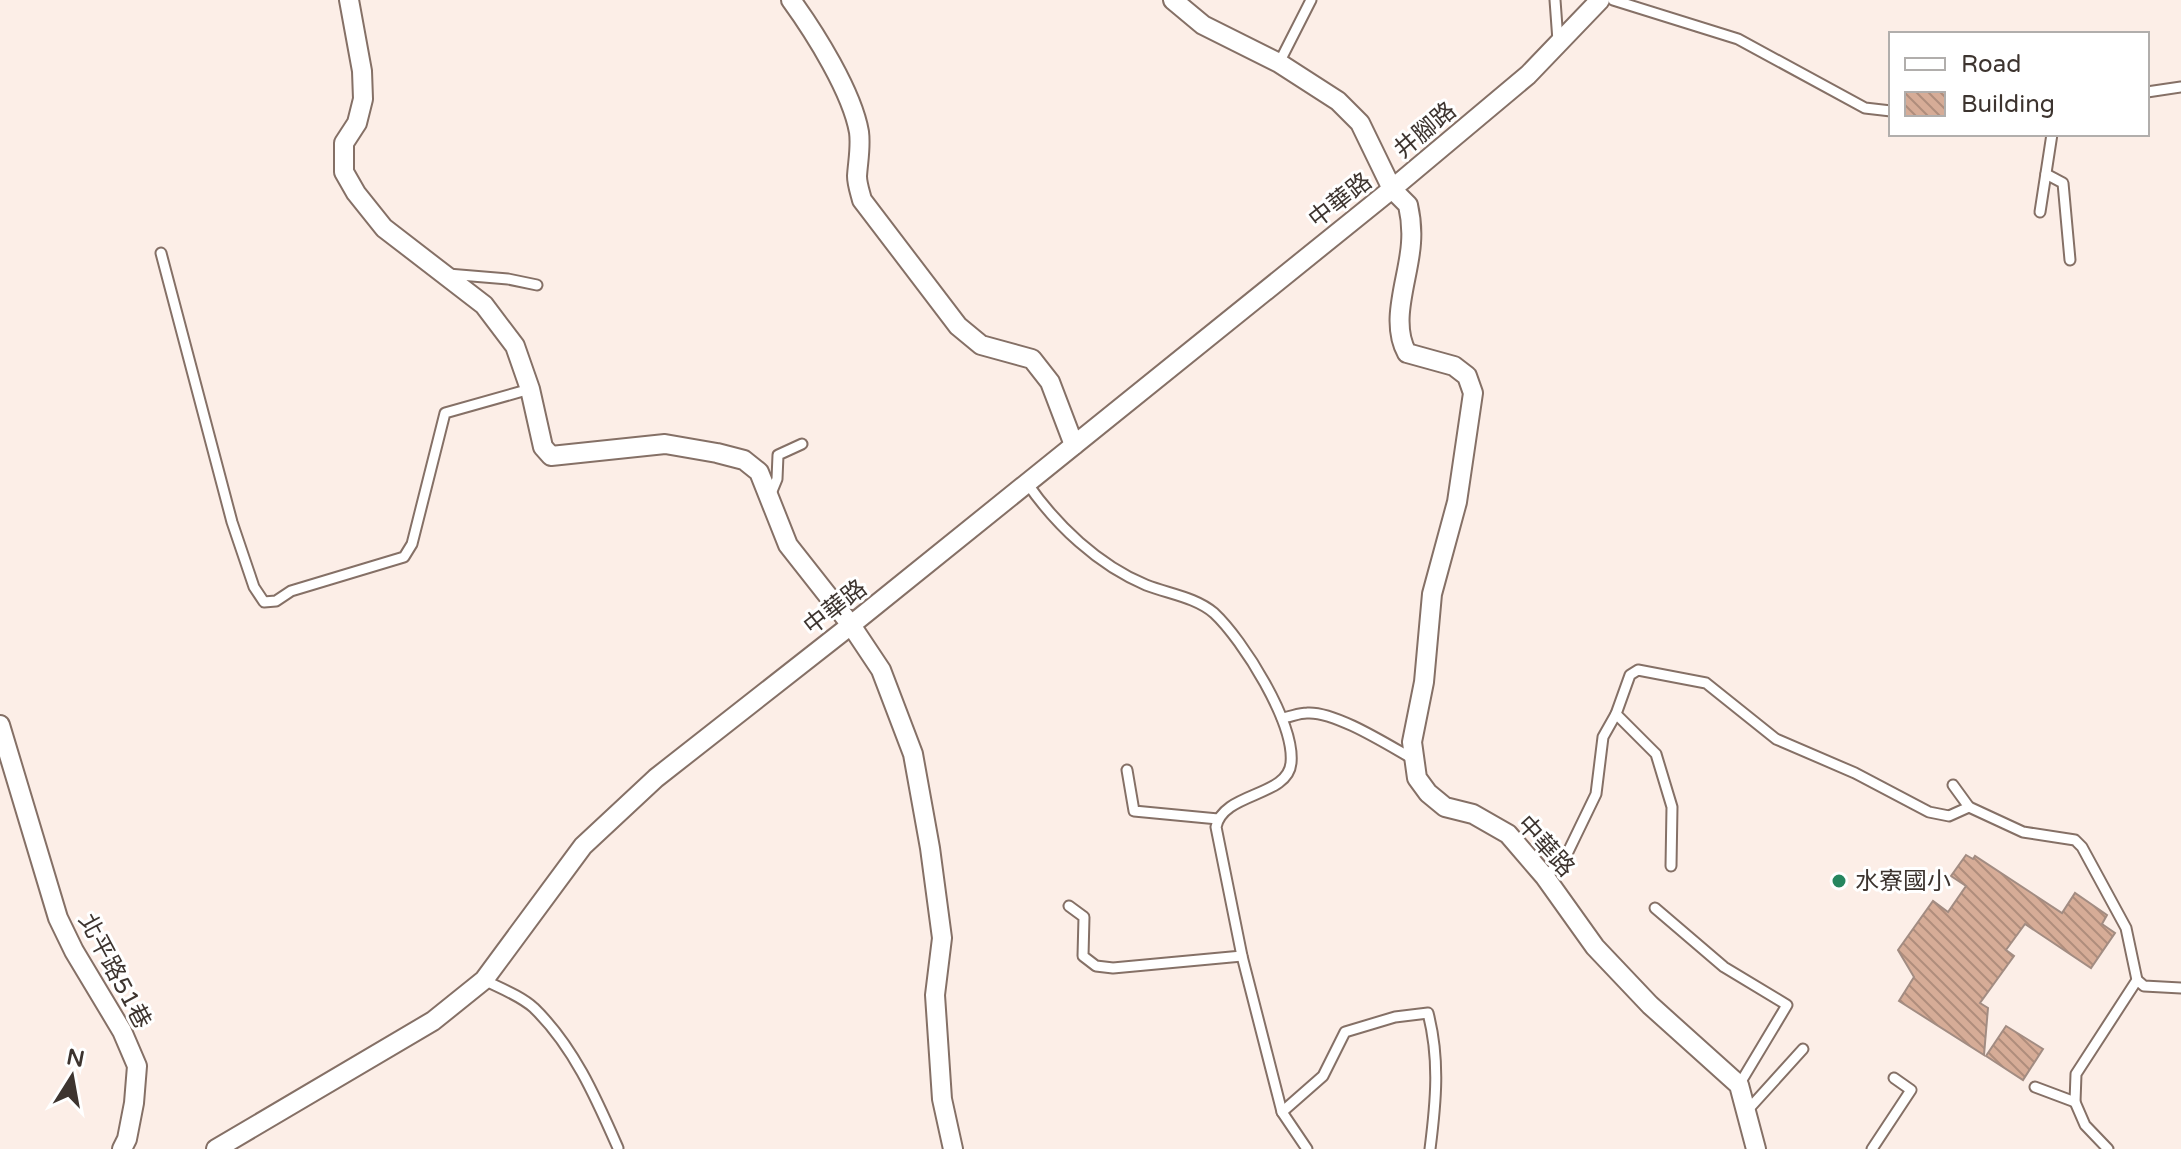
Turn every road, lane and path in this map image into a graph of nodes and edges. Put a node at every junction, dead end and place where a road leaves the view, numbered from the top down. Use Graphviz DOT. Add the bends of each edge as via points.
graph roads {
  1 [pos="349,0"];
  2 [pos="791,0"];
  3 [pos="1173,0"];
  4 [pos="1311,0"];
  5 [pos="1555,0"];
  6 [pos="1600,0"];
  7 [pos="1613,0"];
  8 [pos="1558,46"];
  9 [pos="1279,63"];
  10 [pos="2181,87"];
  11 [pos="2149,92"];
  12 [pos="1889,111"];
  13 [pos="2052,136"];
  14 [pos="2046,174"];
  15 [pos="1392,189"];
  16 [pos="2040,212"];
  17 [pos="161,253"];
  18 [pos="2070,260"];
  19 [pos="444,274"];
  20 [pos="537,285"];
  21 [pos="530,389"];
  22 [pos="802,444"];
  23 [pos="1074,445"];
  24 [pos="1027,483"];
  25 [pos="769,500"];
  26 [pos="851,625"];
  27 [pos="1616,714"];
  28 [pos="1282,718"];
  29 [pos="0,725"];
  30 [pos="1413,759"];
  31 [pos="1127,770"];
  32 [pos="1953,785"];
  33 [pos="1969,807"];
  34 [pos="1218,819"];
  35 [pos="1671,866"];
  36 [pos="1545,877"];
  37 [pos="1069,906"];
  38 [pos="1655,908"];
  39 [pos="1242,956"];
  40 [pos="484,980"];
  41 [pos="2137,980"];
  42 [pos="2181,988"];
  43 [pos="1803,1049"];
  44 [pos="1894,1078"];
  45 [pos="1739,1085"];
  46 [pos="2035,1087"];
  47 [pos="2075,1102"];
  48 [pos="1282,1112"];
  49 [pos="1745,1113"];
  50 [pos="618,1148"];
  51 [pos="122,1149"];
  52 [pos="216,1149"];
  53 [pos="953,1149"];
  54 [pos="1307,1149"];
  55 [pos="1430,1149"];
  56 [pos="1756,1149"];
  57 [pos="1872,1149"];
  58 [pos="2108,1149"];
  1 -- 19 [label="street" via="363,99 357,123 344,143 344,172 384,228"];
  2 -- 23 [label="street" via="814,33 858,130 862,200 958,326 981,345 1032,359 1050,382"];
  3 -- 9 [label="street, 井腳路" via="1203,25"];
  4 -- 9 [label="lane"];
  5 -- 8 [label="lane"];
  6 -- 8 [label="street, 井腳路"];
  7 -- 12 [label="lane" via="1738,39 1865,108"];
  8 -- 15 [label="street, 井腳路"];
  9 -- 15 [label="street, 井腳路" via="1338,101 1360,123"];
  10 -- 11 [label="lane"];
  13 -- 14 [label="lane"];
  14 -- 16 [label="lane"];
  14 -- 18 [label="lane" via="2063,183"];
  15 -- 23 [label="street, 中華路"];
  15 -- 30 [label="street, 中華路" via="1408,205 1412,224 1399,339 1407,353 1454,366 1467,376 1473,393 1457,502 1432,594"];
  17 -- 21 [label="lane" via="232,522 264,602 404,557 412,544 445,413"];
  19 -- 20 [label="lane"];
  19 -- 21 [label="street" via="484,305 515,346"];
  21 -- 25 [label="street" via="543,447 551,456 665,444 717,453 744,460 759,472"];
  22 -- 25 [label="lane" via="778,455"];
  23 -- 24 [label="street, 中華路"];
  24 -- 26 [label="street, 中華路"];
  24 -- 28 [label="lane" via="1050,516 1109,565 1214,613 1256,666"];
  25 -- 26 [label="street" via="788,545"];
  26 -- 40 [label="street, 中華路" via="656,778 583,846"];
  26 -- 53 [label="street" via="881,670 913,754 942,938 935,995 942,1099"];
  27 -- 33 [label="lane" via="1630,675 1638,670 1706,683 1776,739 1929,812 1949,816"];
  27 -- 35 [label="lane" via="1656,754 1672,807"];
  27 -- 36 [label="lane" via="1603,737 1596,794 1566,856"];
  28 -- 30 [label="lane" via="1324,715"];
  28 -- 34 [label="lane" via="1289,773"];
  29 -- 51 [label="street, 北平路51巷" via="58,918 137,1066"];
  30 -- 36 [label="street, 中華路" via="1417,778 1428,793 1445,807 1473,814 1508,834"];
  31 -- 34 [label="lane" via="1134,811"];
  32 -- 33 [label="lane"];
  33 -- 41 [label="lane" via="2023,832 2075,840 2082,847 2126,928"];
  34 -- 39 [label="lane"];
  36 -- 45 [label="street, 中華路" via="1595,947"];
  37 -- 39 [label="lane" via="1084,917 1083,956 1096,966"];
  38 -- 45 [label="lane" via="1724,967 1787,1005"];
  39 -- 48 [label="lane"];
  40 -- 50 [label="lane" via="532,1006 557,1036 589,1081"];
  40 -- 52 [label="street" via="433,1021"];
  41 -- 42 [label="lane" via="2144,986"];
  41 -- 47 [label="lane" via="2076,1074"];
  43 -- 49 [label="lane"];
  44 -- 57 [label="lane" via="1911,1090"];
  45 -- 49 [label="street"];
  46 -- 47 [label="lane"];
  47 -- 58 [label="lane" via="2085,1125"];
  48 -- 54 [label="lane"];
  48 -- 55 [label="lane" via="1323,1076 1345,1032 1428,1013 1438,1087"];
  49 -- 56 [label="street"];
}
